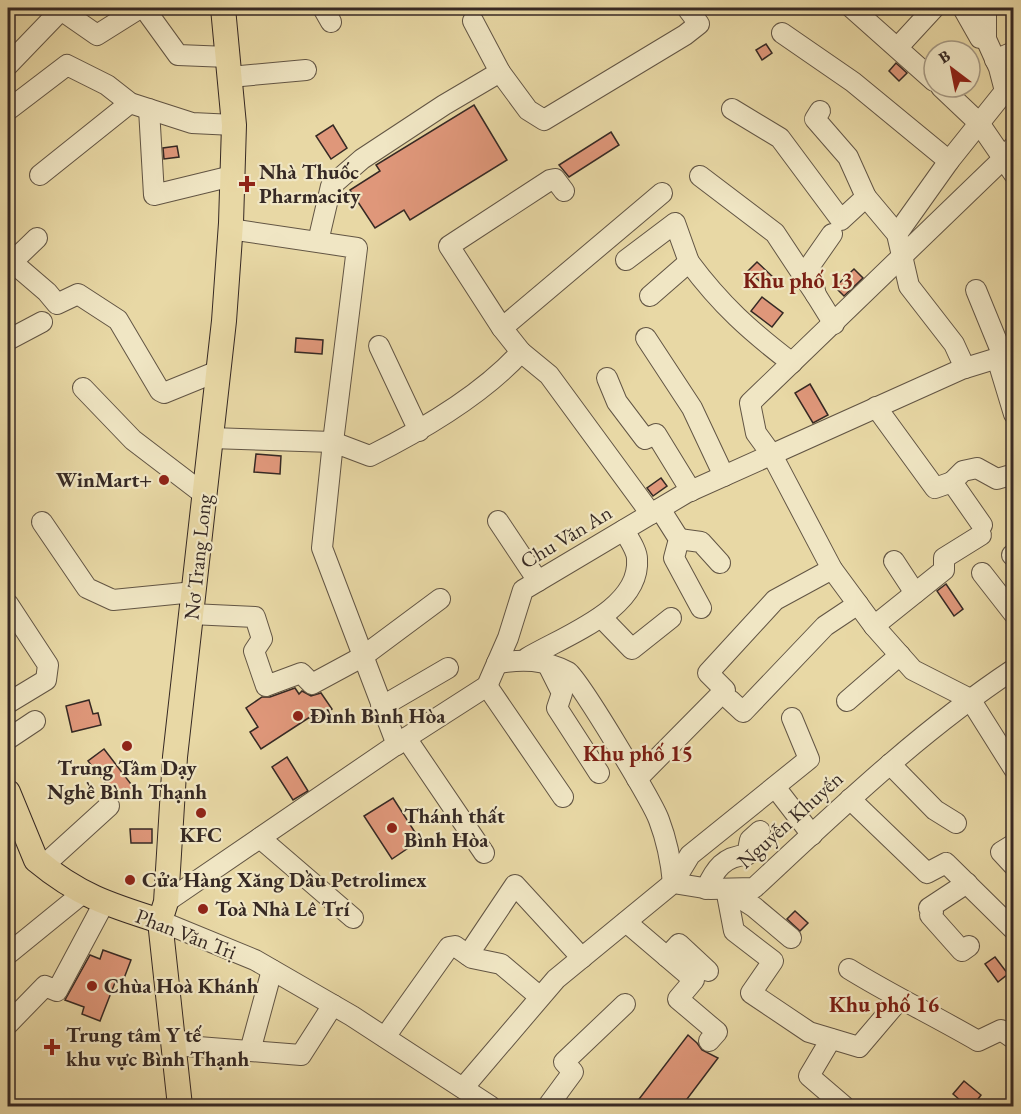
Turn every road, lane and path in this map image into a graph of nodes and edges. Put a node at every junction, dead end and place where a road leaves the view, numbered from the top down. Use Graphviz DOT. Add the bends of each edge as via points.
graph roads {
  1 [pos="142,8"];
  2 [pos="223,8"];
  3 [pos="687,8"];
  4 [pos="852,8"];
  5 [pos="934,8"];
  6 [pos="963,8"];
  7 [pos="986,8"];
  8 [pos="473,21"];
  9 [pos="782,33"];
  10 [pos="986,39"];
  11 [pos="898,47"];
  12 [pos="1004,57"];
  13 [pos="8,65"];
  14 [pos="229,67"];
  15 [pos="306,70"];
  16 [pos="922,70"];
  17 [pos="500,72"];
  18 [pos="954,99"];
  19 [pos="11,102"];
  20 [pos="130,103"];
  21 [pos="149,109"];
  22 [pos="732,109"];
  23 [pos="820,111"];
  24 [pos="979,123"];
  25 [pos="234,125"];
  26 [pos="1010,159"];
  27 [pos="949,161"];
  28 [pos="40,175"];
  29 [pos="232,176"];
  30 [pos="700,176"];
  31 [pos="564,191"];
  32 [pos="662,193"];
  33 [pos="866,197"];
  34 [pos="230,226"];
  35 [pos="320,233"];
  36 [pos="832,234"];
  37 [pos="897,234"];
  38 [pos="356,237"];
  39 [pos="37,238"];
  40 [pos="903,255"];
  41 [pos="626,260"];
  42 [pos="689,262"];
  43 [pos="10,264"];
  44 [pos="976,290"];
  45 [pos="816,295"];
  46 [pos="650,296"];
  47 [pos="42,322"];
  48 [pos="834,324"];
  49 [pos="502,328"];
  50 [pos="646,338"];
  51 [pos="8,340"];
  52 [pos="379,346"];
  53 [pos="521,352"];
  54 [pos="1004,355"];
  55 [pos="792,363"];
  56 [pos="965,368"];
  57 [pos="218,371"];
  58 [pos="607,378"];
  59 [pos="83,388"];
  60 [pos="876,407"];
  61 [pos="1014,414"];
  62 [pos="419,431"];
  63 [pos="211,438"];
  64 [pos="333,442"];
  65 [pos="772,455"];
  66 [pos="1014,474"];
  67 [pos="724,476"];
  68 [pos="952,482"];
  69 [pos="691,491"];
  70 [pos="205,495"];
  71 [pos="655,512"];
  72 [pos="498,521"];
  73 [pos="42,522"];
  74 [pos="624,530"];
  75 [pos="679,539"];
  76 [pos="894,561"];
  77 [pos="720,563"];
  78 [pos="832,569"];
  79 [pos="982,573"];
  80 [pos="538,581"];
  81 [pos="915,593"];
  82 [pos="440,599"];
  83 [pos="192,603"];
  84 [pos="8,604"];
  85 [pos="858,604"];
  86 [pos="701,608"];
  87 [pos="1014,614"];
  88 [pos="601,617"];
  89 [pos="671,618"];
  90 [pos="873,626"];
  91 [pos="900,655"];
  92 [pos="362,657"];
  93 [pos="527,658"];
  94 [pos="497,663"];
  95 [pos="548,665"];
  96 [pos="448,668"];
  97 [pos="1014,669"];
  98 [pos="487,686"];
  99 [pos="970,699"];
  100 [pos="730,700"];
  101 [pos="847,701"];
  102 [pos="8,703"];
  103 [pos="381,707"];
  104 [pos="792,718"];
  105 [pos="35,722"];
  106 [pos="8,739"];
  107 [pos="401,742"];
  108 [pos="890,764"];
  109 [pos="1014,769"];
  110 [pos="599,773"];
  111 [pos="637,779"];
  112 [pos="775,787"];
  113 [pos="8,792"];
  114 [pos="563,797"];
  115 [pos="850,799"];
  116 [pos="110,806"];
  117 [pos="956,823"];
  118 [pos="760,831"];
  119 [pos="812,835"];
  120 [pos="260,838"];
  121 [pos="1014,844"];
  122 [pos="484,853"];
  123 [pos="43,866"];
  124 [pos="1014,866"];
  125 [pos="673,883"];
  126 [pos="967,883"];
  127 [pos="716,889"];
  128 [pos="93,898"];
  129 [pos="163,911"];
  130 [pos="353,918"];
  131 [pos="626,922"];
  132 [pos="1014,930"];
  133 [pos="791,938"];
  134 [pos="969,946"];
  135 [pos="8,954"];
  136 [pos="468,955"];
  137 [pos="582,957"];
  138 [pos="667,957"];
  139 [pos="849,969"];
  140 [pos="272,970"];
  141 [pos="708,971"];
  142 [pos="540,997"];
  143 [pos="899,1000"];
  144 [pos="625,1004"];
  145 [pos="333,1005"];
  146 [pos="8,1024"];
  147 [pos="385,1037"];
  148 [pos="831,1039"];
  149 [pos="1014,1040"];
  150 [pos="709,1041"];
  151 [pos="173,1045"];
  152 [pos="250,1051"];
  153 [pos="467,1096"];
  154 [pos="180,1107"];
  155 [pos="490,1107"];
  156 [pos="548,1107"];
  157 [pos="844,1107"];
  1 -- 13 [label="street" via="97,35 61,10"];
  1 -- 14 [label="street" via="177,55"];
  2 -- 14 [label="main road, Nơ Trang Long"];
  3 -- 17 [label="street" via="699,24 685,35 544,120 528,110"];
  4 -- 11 [label="street"];
  5 -- 11 [label="street"];
  6 -- 10 [label="street" via="980,38"];
  7 -- 10 [label="street"];
  8 -- 17 [label="street"];
  9 -- 27 [label="street" via="853,82"];
  10 -- 12 [label="street"];
  11 -- 16 [label="street"];
  12 -- 24 [label="street" via="1005,91"];
  14 -- 15 [label="street"];
  14 -- 25 [label="main road, Nơ Trang Long"];
  17 -- 35 [label="street" via="362,159 331,186"];
  18 -- 24 [label="street"];
  19 -- 20 [label="street" via="67,65 107,85"];
  20 -- 21 [label="street"];
  20 -- 28 [label="street"];
  21 -- 25 [label="street" via="192,123"];
  21 -- 29 [label="street" via="154,195"];
  22 -- 33 [label="street" via="780,138 841,220"];
  23 -- 33 [label="street" via="815,119 848,157"];
  24 -- 26 [label="street"];
  24 -- 27 [label="street"];
  25 -- 29 [label="main road, Nơ Trang Long"];
  26 -- 40 [label="street"];
  27 -- 37 [label="street"];
  29 -- 34 [label="main road, Nơ Trang Long"];
  30 -- 45 [label="street" via="775,233"];
  31 -- 49 [label="street" via="555,179 550,180 448,246"];
  32 -- 49 [label="street"];
  33 -- 37 [label="street"];
  34 -- 35 [label="street"];
  34 -- 57 [label="main road, Nơ Trang Long"];
  34 -- 64 [label="street" via="357,248"];
  35 -- 38 [label="street"];
  36 -- 45 [label="street" via="809,267"];
  37 -- 40 [label="street"];
  39 -- 43 [label="street"];
  40 -- 48 [label="street"];
  40 -- 56 [label="street" via="909,286 954,344"];
  41 -- 42 [label="street" via="675,223"];
  42 -- 46 [label="street"];
  42 -- 55 [label="street" via="715,297"];
  43 -- 57 [label="street" via="57,304 78,294 118,320 160,391 164,393"];
  44 -- 54 [label="street"];
  45 -- 48 [label="street"];
  47 -- 51 [label="street"];
  48 -- 55 [label="street"];
  49 -- 53 [label="street"];
  50 -- 67 [label="street" via="692,408"];
  52 -- 62 [label="street"];
  53 -- 62 [label="street" via="506,368"];
  53 -- 71 [label="street" via="549,375"];
  54 -- 56 [label="street, Chu Văn An"];
  54 -- 61 [label="street"];
  55 -- 65 [label="street" via="750,403 756,434"];
  56 -- 60 [label="street, Chu Văn An"];
  57 -- 63 [label="main road, Nơ Trang Long"];
  58 -- 69 [label="street" via="617,402 645,439 656,435"];
  59 -- 70 [label="street" via="133,440"];
  60 -- 65 [label="street, Chu Văn An"];
  60 -- 68 [label="street" via="935,488"];
  62 -- 64 [label="street" via="370,456"];
  63 -- 64 [label="street"];
  63 -- 70 [label="main road, Nơ Trang Long"];
  64 -- 92 [label="street" via="322,549"];
  65 -- 67 [label="street, Chu Văn An"];
  65 -- 78 [label="street"];
  66 -- 68 [label="street" via="997,479 977,468 963,471"];
  67 -- 69 [label="street, Chu Văn An"];
  68 -- 81 [label="street" via="982,530 944,558 944,570"];
  69 -- 71 [label="street, Chu Văn An"];
  70 -- 83 [label="main road, Nơ Trang Long"];
  71 -- 74 [label="street, Chu Văn An"];
  71 -- 75 [label="street"];
  72 -- 80 [label="street"];
  73 -- 83 [label="street" via="87,588 113,600"];
  74 -- 80 [label="street, Chu Văn An"];
  74 -- 88 [label="street" via="637,558 633,587"];
  75 -- 77 [label="street" via="701,542"];
  75 -- 86 [label="street" via="674,558"];
  76 -- 81 [label="street"];
  78 -- 85 [label="street"];
  78 -- 111 [label="street" via="775,600 708,673 725,690"];
  79 -- 87 [label="street"];
  80 -- 94 [label="street, Chu Văn An" via="523,590"];
  81 -- 90 [label="street"];
  82 -- 92 [label="street"];
  83 -- 92 [label="street" via="255,617 262,639 254,651 266,686 301,674 312,684"];
  83 -- 129 [label="main road, Nơ Trang Long"];
  84 -- 102 [label="street" via="48,665 46,680"];
  85 -- 90 [label="street"];
  85 -- 100 [label="street" via="825,626 743,712"];
  88 -- 89 [label="street" via="632,649"];
  88 -- 93 [label="street"];
  90 -- 91 [label="street"];
  91 -- 99 [label="street" via="913,670"];
  91 -- 101 [label="street"];
  92 -- 103 [label="street"];
  93 -- 94 [label="street"];
  93 -- 95 [label="street"];
  94 -- 98 [label="street, Chu Văn An"];
  95 -- 110 [label="street" via="562,693 557,708"];
  95 -- 111 [label="street" via="570,673"];
  96 -- 103 [label="street"];
  97 -- 99 [label="street, Nguyễn Khuyến"];
  98 -- 107 [label="street"];
  98 -- 114 [label="street"];
  99 -- 108 [label="street, Nguyễn Khuyến"];
  99 -- 109 [label="street"];
  103 -- 107 [label="street"];
  104 -- 112 [label="street" via="809,759"];
  105 -- 106 [label="street"];
  107 -- 120 [label="street"];
  107 -- 122 [label="street"];
  108 -- 115 [label="street, Nguyễn Khuyến"];
  108 -- 117 [label="street" via="935,810"];
  111 -- 125 [label="street" via="659,819 670,855"];
  112 -- 119 [label="street"];
  112 -- 125 [label="street" via="690,855"];
  113 -- 123 [label="main road, Phan Văn Trị" via="36,860"];
  115 -- 119 [label="street, Nguyễn Khuyến"];
  115 -- 126 [label="street" via="927,873 946,863"];
  116 -- 123 [label="street"];
  118 -- 127 [label="street" via="750,840 747,855 726,859 715,870"];
  119 -- 127 [label="street, Nguyễn Khuyến" via="754,888"];
  120 -- 129 [label="street"];
  120 -- 130 [label="street"];
  121 -- 124 [label="street" via="1001,852"];
  123 -- 128 [label="main road, Phan Văn Trị"];
  125 -- 127 [label="street, Nguyễn Khuyến"];
  125 -- 131 [label="street"];
  126 -- 132 [label="street"];
  126 -- 134 [label="street" via="929,908 933,912 930,915 962,951"];
  127 -- 133 [label="street" via="754,907"];
  127 -- 148 [label="street" via="734,931 773,961 751,993 809,1032"];
  128 -- 129 [label="main road, Phan Văn Trị"];
  128 -- 135 [label="street"];
  128 -- 146 [label="street" via="57,991 45,986"];
  129 -- 140 [label="street, Phan Văn Trị"];
  129 -- 151 [label="main road, Nơ Trang Long"];
  131 -- 137 [label="street"];
  131 -- 138 [label="street"];
  136 -- 137 [label="street" via="515,885"];
  136 -- 142 [label="street" via="501,964"];
  136 -- 147 [label="street" via="455,946 449,947"];
  137 -- 142 [label="street"];
  138 -- 141 [label="street" via="679,944"];
  138 -- 150 [label="street" via="694,980 678,999 717,1032"];
  139 -- 143 [label="street"];
  140 -- 145 [label="street, Phan Văn Trị"];
  140 -- 152 [label="street"];
  142 -- 153 [label="street"];
  143 -- 148 [label="street" via="859,1047"];
  143 -- 149 [label="street" via="978,1041 1001,1030"];
  144 -- 156 [label="street" via="564,1062 573,1072"];
  145 -- 147 [label="street, Phan Văn Trị"];
  145 -- 152 [label="street" via="301,1055"];
  147 -- 153 [label="street, Phan Văn Trị"];
  148 -- 157 [label="street" via="809,1076"];
  151 -- 152 [label="street"];
  151 -- 154 [label="main road, Nơ Trang Long"];
  153 -- 155 [label="street, Phan Văn Trị"];
}
